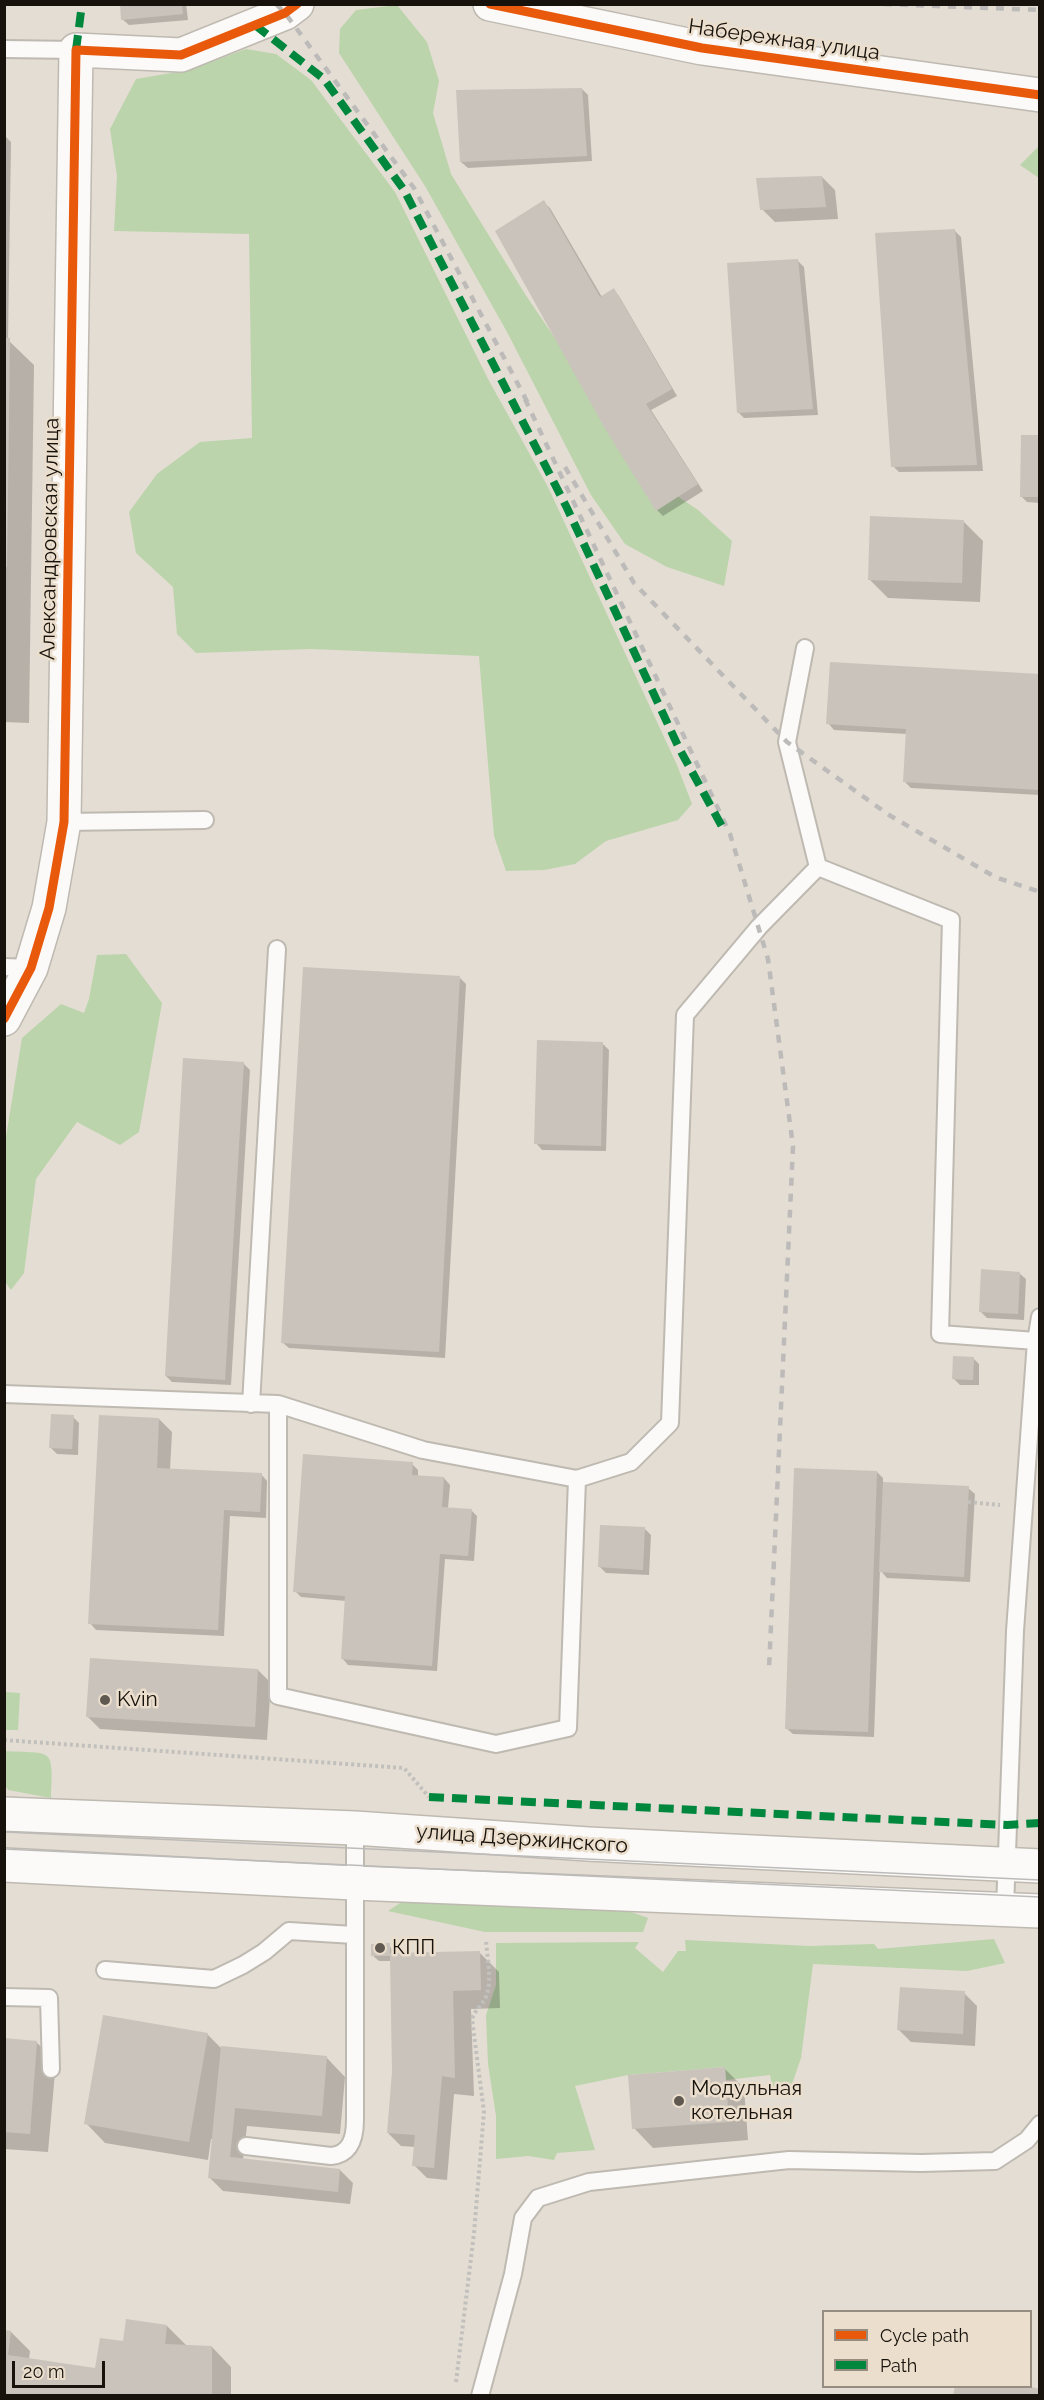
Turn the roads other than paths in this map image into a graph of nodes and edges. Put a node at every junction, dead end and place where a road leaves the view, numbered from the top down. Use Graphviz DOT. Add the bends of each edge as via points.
graph roads {
  1 [pos="297,4"];
  2 [pos="490,4"];
  3 [pos="4,49"];
  4 [pos="76,50"];
  5 [pos="1040,95"];
  6 [pos="805,648"];
  7 [pos="205,820"];
  8 [pos="64,822"];
  9 [pos="818,867"];
  10 [pos="277,949"];
  11 [pos="18,967"];
  12 [pos="4,1019"];
  13 [pos="1040,1317"];
  14 [pos="1036,1341"];
  15 [pos="4,1394"];
  16 [pos="251,1404"];
  17 [pos="278,1404"];
  18 [pos="577,1479"];
  19 [pos="4,1814"];
  20 [pos="355,1828"];
  21 [pos="1007,1865"];
  22 [pos="4,1866"];
  23 [pos="1040,1866"];
  24 [pos="354,1883"];
  25 [pos="1005,1909"];
  26 [pos="1040,1911"];
  27 [pos="354,1935"];
  28 [pos="105,1970"];
  29 [pos="4,1997"];
  30 [pos="51,2069"];
  31 [pos="1040,2124"];
  32 [pos="246,2146"];
  33 [pos="480,2396"];
  1 -- 4 [label="main road" via="285,13 181,55"];
  2 -- 5 [label="main road, Набережная улица" via="702,48"];
  3 -- 4 [label="lane"];
  4 -- 8 [label="main road, Александровская улица"];
  6 -- 9 [label="lane" via="787,742"];
  7 -- 8 [label="lane"];
  8 -- 11 [label="main road, Александровская улица" via="49,908"];
  9 -- 14 [label="lane" via="951,920 940,1334"];
  9 -- 18 [label="lane" via="759,927 685,1015 670,1423 631,1462"];
  10 -- 16 [label="lane"];
  11 -- 12 [label="main road, Александровская улица"];
  13 -- 14 [label="lane"];
  14 -- 21 [label="lane" via="1015,1631"];
  15 -- 16 [label="lane"];
  16 -- 17 [label="lane"];
  17 -- 18 [label="lane" via="423,1450"];
  17 -- 18 [label="lane" via="278,1696 496,1744 568,1728"];
  19 -- 20 [label="main road, улица Дзержинского"];
  20 -- 21 [label="main road, улица Дзержинского"];
  20 -- 24 [label="lane"];
  21 -- 23 [label="main road, улица Дзержинского"];
  21 -- 25 [label="lane"];
  22 -- 24 [label="main road"];
  24 -- 25 [label="main road"];
  24 -- 27 [label="lane"];
  25 -- 26 [label="main road"];
  27 -- 28 [label="lane" via="289,1931 264,1952 214,1979"];
  27 -- 32 [label="lane" via="356,2120 350,2146 331,2156"];
  29 -- 30 [label="lane" via="49,1998"];
  31 -- 33 [label="lane" via="1027,2140 995,2161 789,2160 589,2182 538,2198 523,2218 511,2284"];
}
